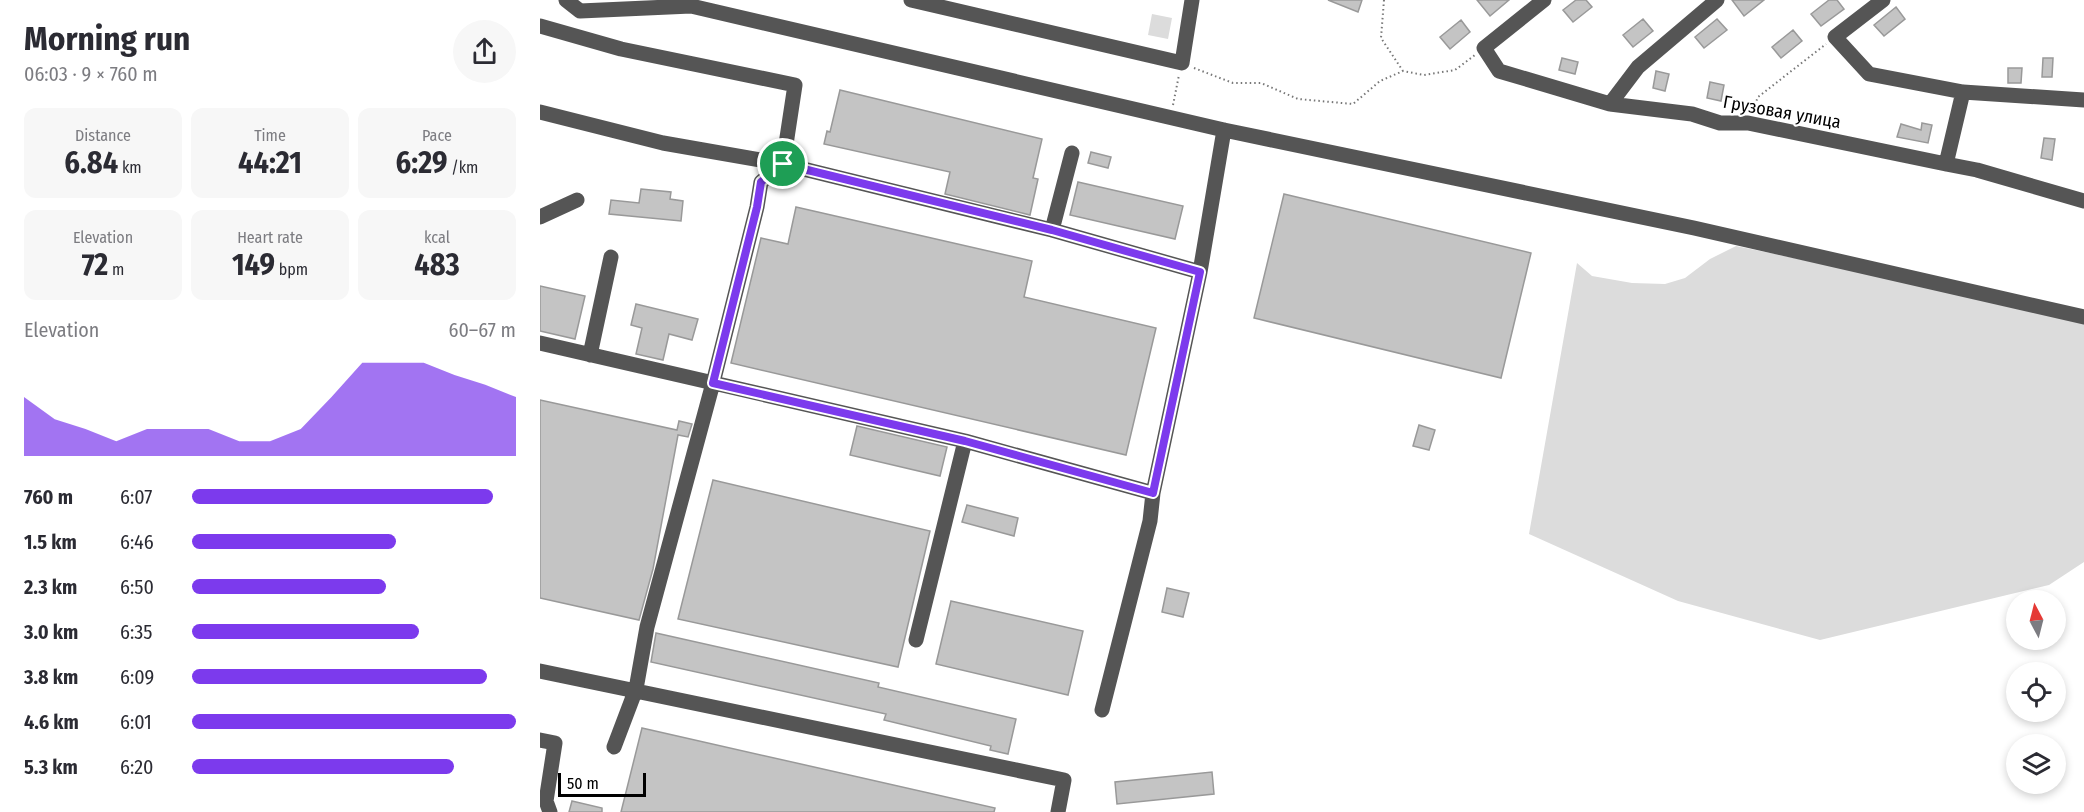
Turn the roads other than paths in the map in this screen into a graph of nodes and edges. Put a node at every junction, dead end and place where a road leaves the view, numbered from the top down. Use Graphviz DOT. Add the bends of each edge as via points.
graph roads {
  1 [pos="566,0"];
  2 [pos="911,0"];
  3 [pos="1192,0"];
  4 [pos="1544,0"];
  5 [pos="1717,0"];
  6 [pos="1882,0"];
  7 [pos="540,26"];
  8 [pos="1962,92"];
  9 [pos="2084,100"];
  10 [pos="1610,104"];
  11 [pos="540,112"];
  12 [pos="1224,130"];
  13 [pos="1072,153"];
  14 [pos="783,164"];
  15 [pos="1947,164"];
  16 [pos="577,200"];
  17 [pos="2084,201"];
  18 [pos="540,217"];
  19 [pos="1052,230"];
  20 [pos="611,257"];
  21 [pos="1200,272"];
  22 [pos="2084,316"];
  23 [pos="540,343"];
  24 [pos="590,355"];
  25 [pos="713,383"];
  26 [pos="965,441"];
  27 [pos="1153,493"];
  28 [pos="916,640"];
  29 [pos="540,671"];
  30 [pos="636,689"];
  31 [pos="1102,710"];
  32 [pos="540,740"];
  33 [pos="614,747"];
  34 [pos="550,812"];
  35 [pos="1058,812"];
  1 -- 12 [label="street" via="580,10 691,6"];
  2 -- 3 [label="street" via="1182,63"];
  4 -- 10 [label="street, Грузовая улица" via="1484,48 1499,71"];
  5 -- 10 [label="street" via="1638,67"];
  6 -- 8 [label="street" via="1835,36 1869,74"];
  7 -- 14 [label="street" via="621,49 795,85"];
  8 -- 9 [label="street"];
  8 -- 15 [label="street"];
  10 -- 15 [label="street, Грузовая улица" via="1692,114 1720,123 1748,123"];
  11 -- 14 [label="street" via="663,143"];
  12 -- 21 [label="street"];
  12 -- 22 [label="street" via="1694,228"];
  13 -- 19 [label="street"];
  14 -- 19 [label="street"];
  14 -- 25 [label="street" via="761,182"];
  15 -- 17 [label="street, Грузовая улица"];
  16 -- 18 [label="street"];
  19 -- 21 [label="street"];
  20 -- 24 [label="street"];
  21 -- 27 [label="street"];
  23 -- 24 [label="street"];
  24 -- 25 [label="street"];
  25 -- 26 [label="street"];
  25 -- 30 [label="street" via="647,627"];
  26 -- 27 [label="street"];
  26 -- 28 [label="street"];
  27 -- 31 [label="street" via="1150,521"];
  29 -- 30 [label="street"];
  30 -- 33 [label="street"];
  30 -- 35 [label="street" via="1064,780"];
  32 -- 34 [label="street" via="555,743 546,801"];
}
